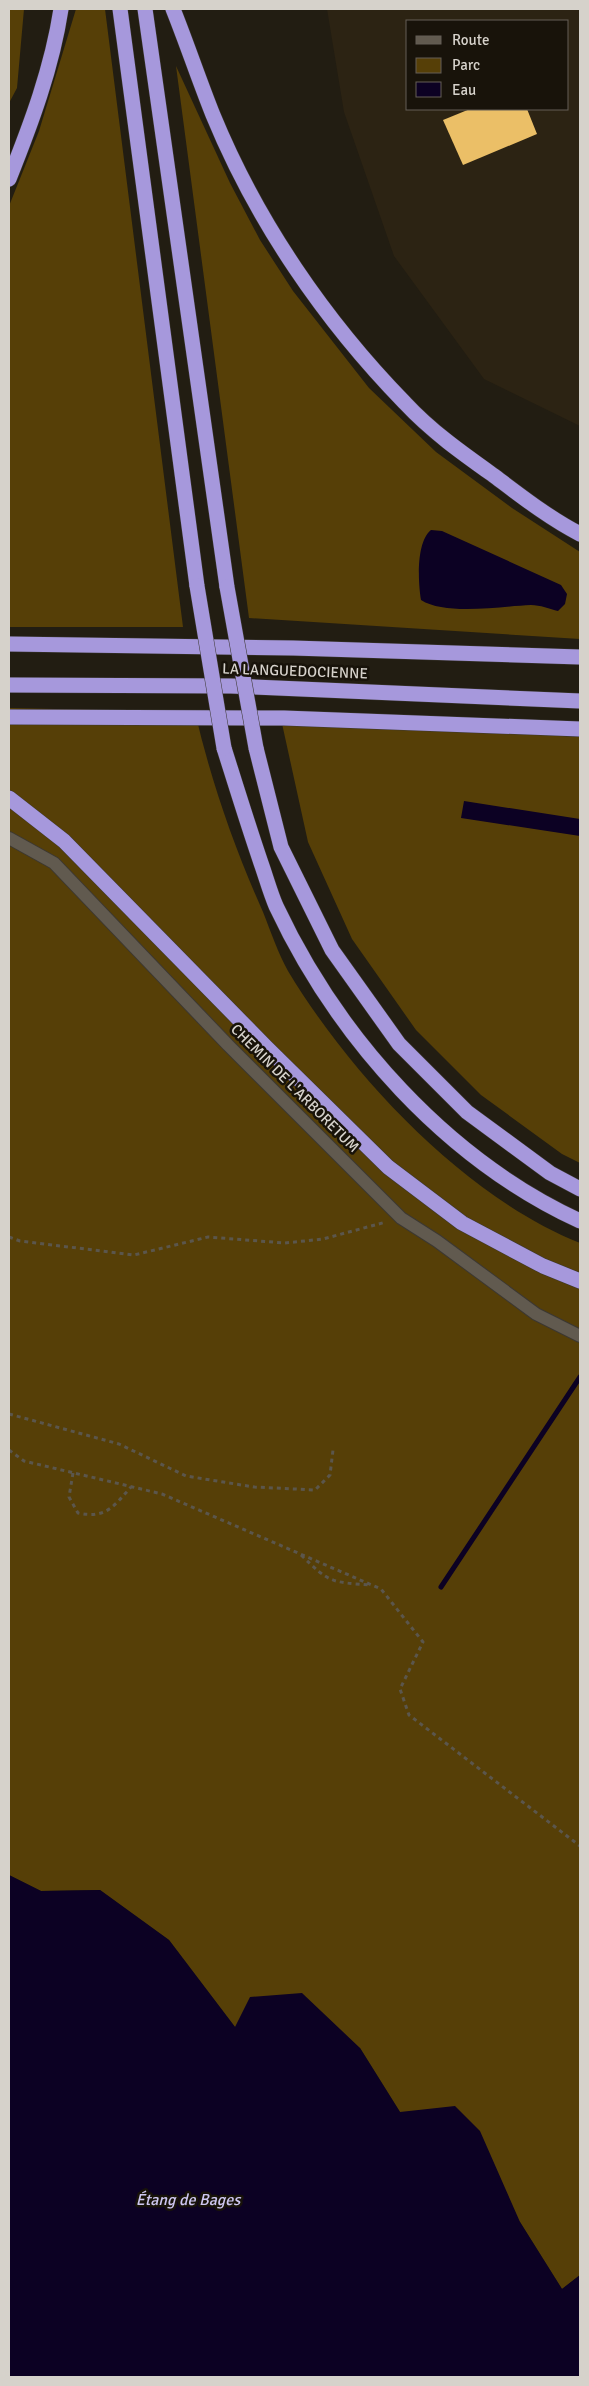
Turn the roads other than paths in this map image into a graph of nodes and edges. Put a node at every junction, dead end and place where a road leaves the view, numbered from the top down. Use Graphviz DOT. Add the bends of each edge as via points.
graph roads {
  1 [pos="61,9"];
  2 [pos="120,9"];
  3 [pos="145,9"];
  4 [pos="173,9"];
  5 [pos="9,180"];
  6 [pos="580,534"];
  7 [pos="9,644"];
  8 [pos="580,657"];
  9 [pos="9,685"];
  10 [pos="580,701"];
  11 [pos="9,717"];
  12 [pos="580,729"];
  13 [pos="9,798"];
  14 [pos="9,838"];
  15 [pos="580,1188"];
  16 [pos="580,1221"];
  17 [pos="580,1281"];
  18 [pos="580,1336"];
  1 -- 5 [label="highway" via="55,47 30,128"];
  2 -- 16 [label="highway, bridge" via="197,586 224,748 275,904 305,964 379,1065 433,1121 498,1174"];
  3 -- 15 [label="highway, bridge" via="227,587 256,748 281,847 332,950 399,1044 466,1112 550,1173"];
  4 -- 6 [label="highway" via="213,116 250,192 305,282 352,344 406,404 446,440 520,496"];
  7 -- 8 [label="highway, LA LANGUEDOCIENNE"];
  9 -- 10 [label="highway, LA LANGUEDOCIENNE" via="231,686"];
  11 -- 12 [label="highway" via="284,718"];
  13 -- 17 [label="highway" via="64,841 388,1167 462,1223 543,1266"];
  14 -- 18 [label="street, CHEMIN DE L'ARBORETUM" via="54,863 401,1218 536,1314"];
}
